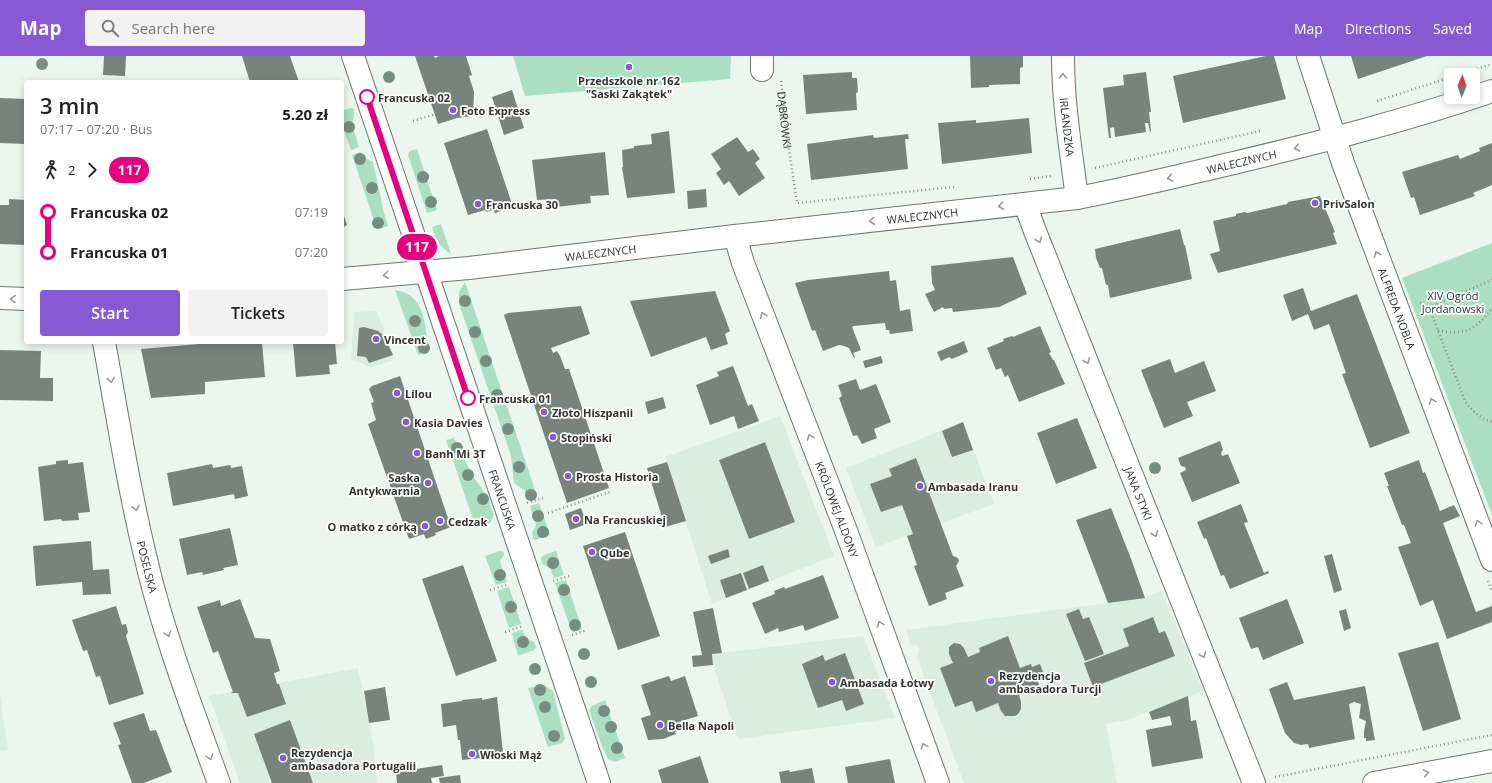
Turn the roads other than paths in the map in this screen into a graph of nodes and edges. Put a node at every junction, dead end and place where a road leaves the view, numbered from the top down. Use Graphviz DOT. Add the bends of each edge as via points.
graph roads {
  1 [pos="353,56"];
  2 [pos="1063,56"];
  3 [pos="1308,56"];
  4 [pos="1492,91"];
  5 [pos="1335,139"];
  6 [pos="1077,198"];
  7 [pos="1025,204"];
  8 [pos="735,236"];
  9 [pos="425,271"];
  10 [pos="344,279"];
  11 [pos="0,298"];
  12 [pos="24,299"];
  13 [pos="104,344"];
  14 [pos="1492,560"];
  15 [pos="1492,761"];
  16 [pos="1254,782"];
  17 [pos="219,783"];
  18 [pos="599,783"];
  19 [pos="938,783"];
  20 [pos="1374,783"];
  1 -- 9 [label="street, FRANCUSKA"];
  6 -- 2 [label="street, IRLANDZKA, one-way" via="1066,116"];
  3 -- 5 [label="street, ALFREDA NOBLA"];
  4 -- 5 [label="street, WALECZNYCH"];
  5 -- 6 [label="street, WALECZNYCH, one-way" via="1117,191"];
  14 -- 5 [label="street, ALFREDA NOBLA, one-way"];
  6 -- 7 [label="street, WALECZNYCH"];
  7 -- 8 [label="street, WALECZNYCH, one-way"];
  7 -- 16 [label="street, JANA STYKI, one-way"];
  8 -- 9 [label="street, WALECZNYCH"];
  19 -- 8 [label="street, KRÓLOWEJ ALDONY, one-way"];
  9 -- 10 [label="street, WALECZNYCH, one-way"];
  9 -- 18 [label="street, FRANCUSKA"];
  12 -- 11 [label="street, one-way"];
  13 -- 17 [label="street, POSELSKA, one-way" via="154,592"];
  20 -- 15 [label="street, one-way"];
}
